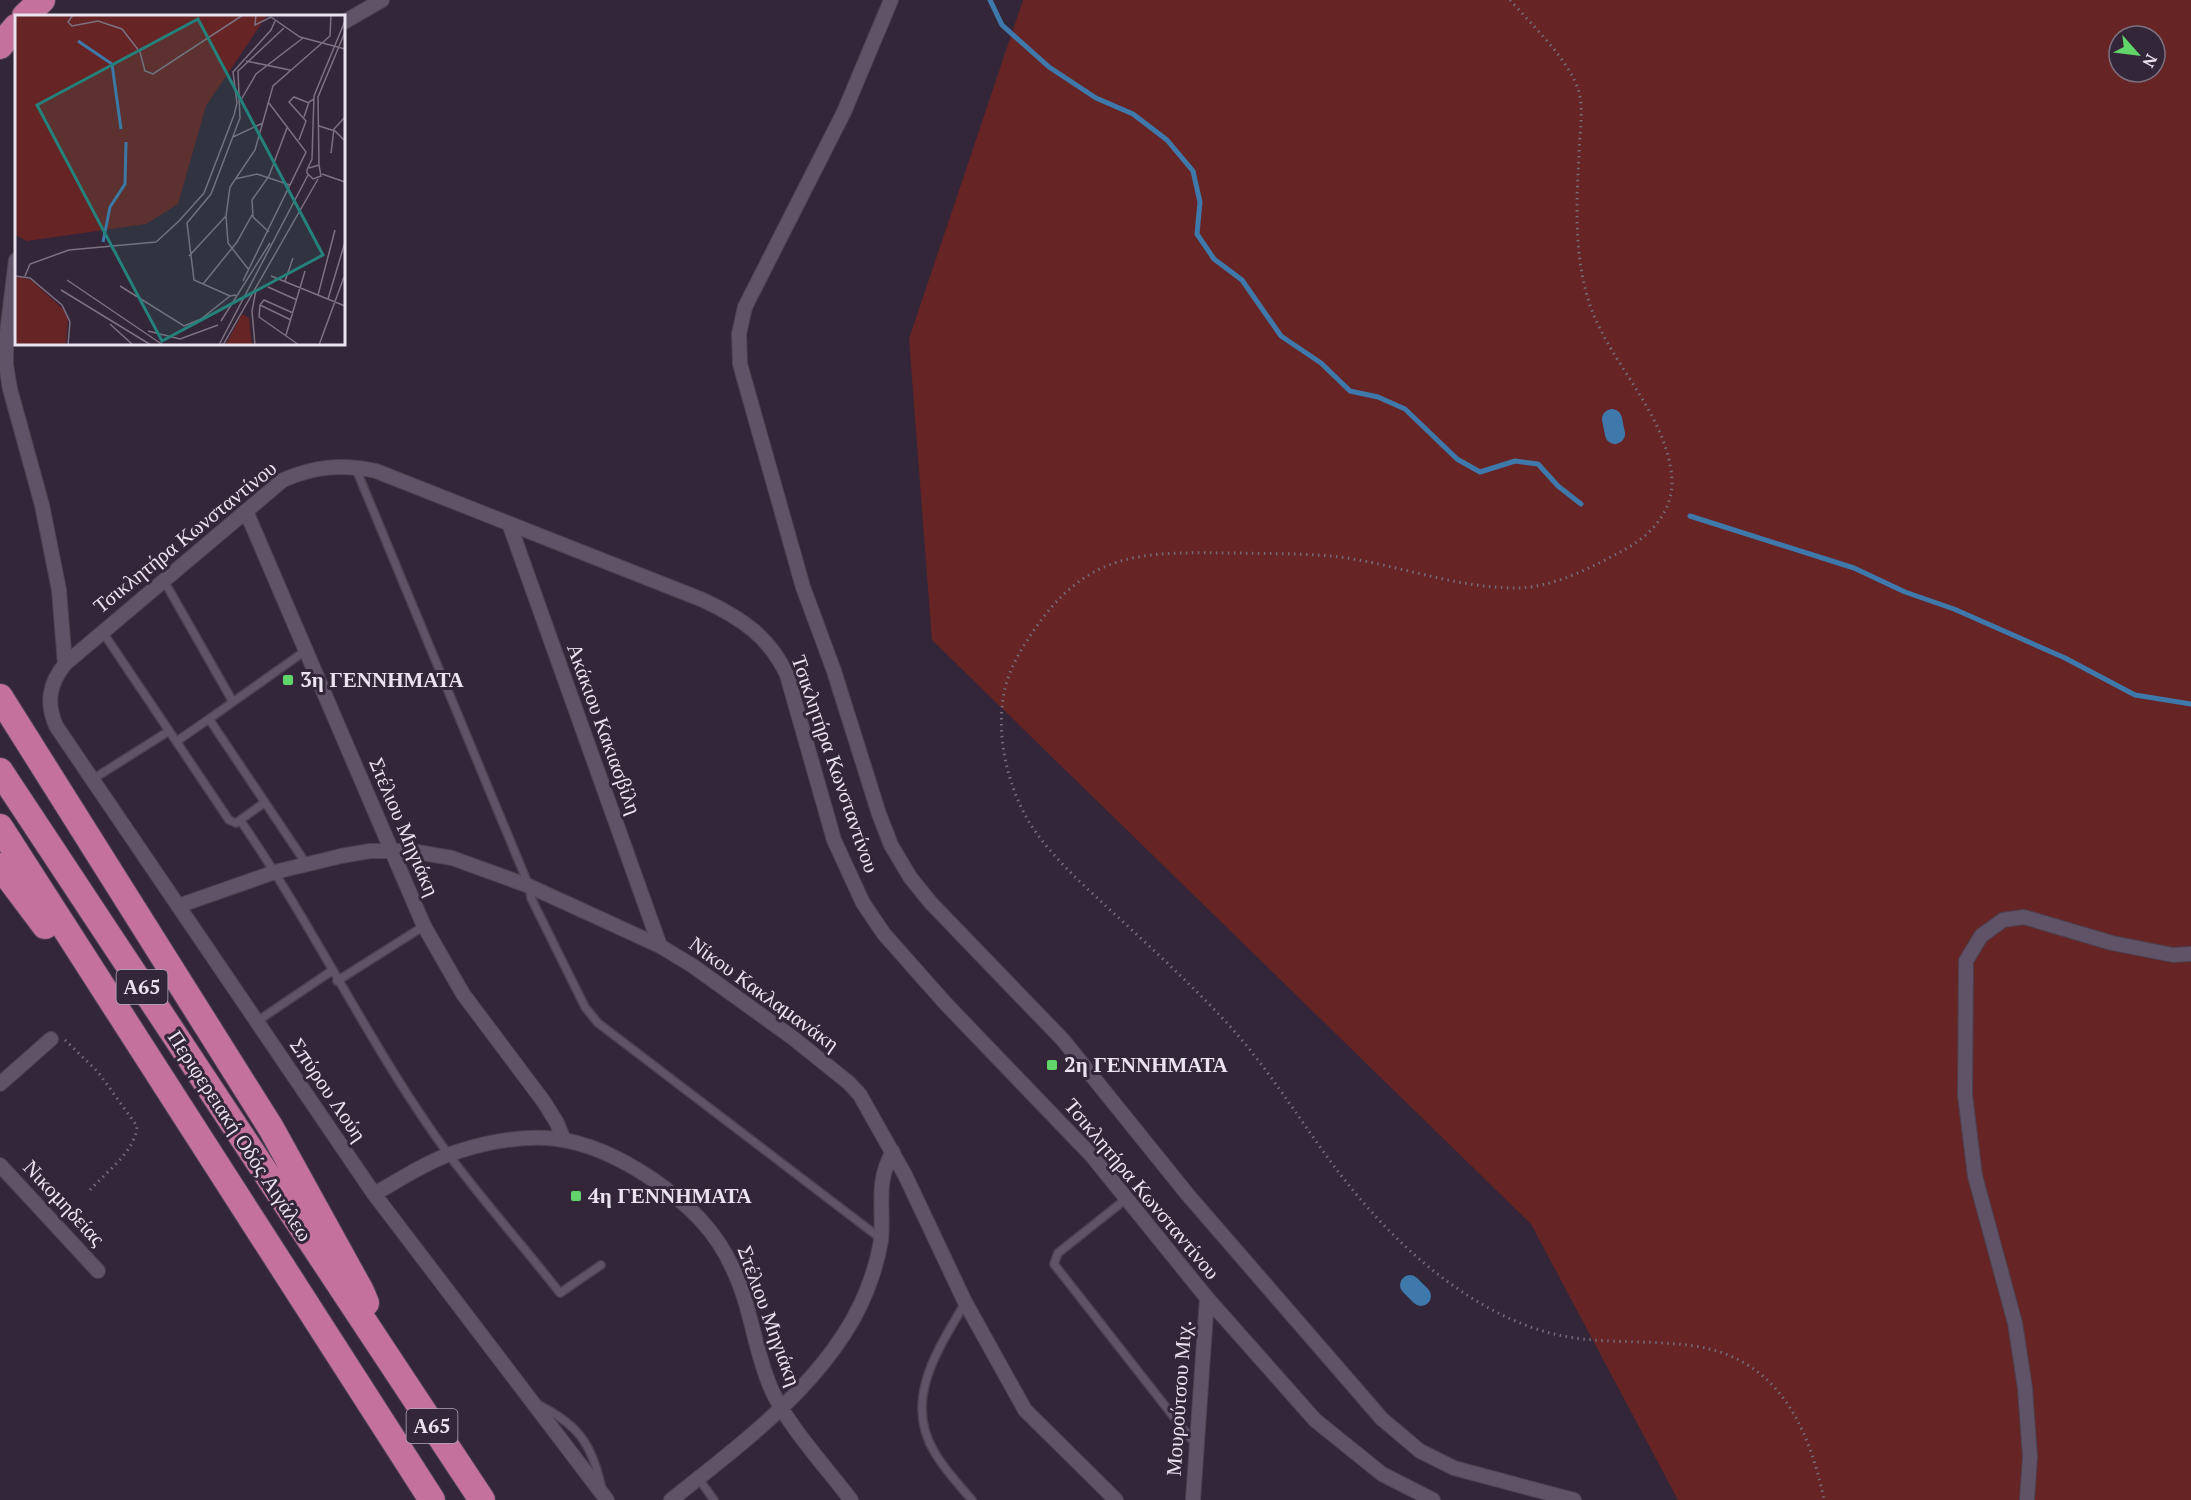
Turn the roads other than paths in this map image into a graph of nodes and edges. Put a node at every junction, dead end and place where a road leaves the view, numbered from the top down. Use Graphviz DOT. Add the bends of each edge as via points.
graph roads {
  1 [pos="42,0"];
  2 [pos="382,0"];
  3 [pos="891,0"];
  4 [pos="26,15"];
  5 [pos="345,21"];
  6 [pos="15,28"];
  7 [pos="0,46"];
  8 [pos="15,268"];
  9 [pos="355,467"];
  10 [pos="246,511"];
  11 [pos="510,526"];
  12 [pos="163,579"];
  13 [pos="102,631"];
  14 [pos="305,651"];
  15 [pos="65,664"];
  16 [pos="52,684"];
  17 [pos="0,697"];
  18 [pos="232,702"];
  19 [pos="209,719"];
  20 [pos="170,731"];
  21 [pos="177,741"];
  22 [pos="0,771"];
  23 [pos="93,779"];
  24 [pos="264,803"];
  25 [pos="240,820"];
  26 [pos="0,827"];
  27 [pos="391,850"];
  28 [pos="307,865"];
  29 [pos="0,866"];
  30 [pos="275,872"];
  31 [pos="529,886"];
  32 [pos="178,906"];
  33 [pos="424,926"];
  34 [pos="660,946"];
  35 [pos="2191,954"];
  36 [pos="333,970"];
  37 [pos="338,981"];
  38 [pos="256,1022"];
  39 [pos="131,1027"];
  40 [pos="51,1039"];
  41 [pos="0,1084"];
  42 [pos="563,1138"];
  43 [pos="893,1152"];
  44 [pos="449,1154"];
  45 [pos="0,1164"];
  46 [pos="374,1194"];
  47 [pos="1126,1199"];
  48 [pos="881,1239"];
  49 [pos="601,1265"];
  50 [pos="98,1271"];
  51 [pos="1207,1299"];
  52 [pos="965,1302"];
  53 [pos="382,1352"];
  54 [pos="782,1408"];
  55 [pos="1197,1446"];
  56 [pos="698,1478"];
  57 [pos="605,1497"];
  58 [pos="432,1500"];
  59 [pos="482,1500"];
  60 [pos="671,1500"];
  61 [pos="714,1500"];
  62 [pos="851,1500"];
  63 [pos="972,1500"];
  64 [pos="1116,1500"];
  65 [pos="1193,1500"];
  66 [pos="1433,1500"];
  67 [pos="1574,1500"];
  68 [pos="2027,1500"];
  1 -- 4 [label="highway"];
  2 -- 5 [label="street"];
  3 -- 67 [label="street" via="844,112 745,308 739,334 740,364 803,587 891,845 930,902 1063,1040 1188,1195 1382,1419 1420,1451 1454,1468"];
  6 -- 7 [label="highway"];
  8 -- 15 [label="street" via="6,365 59,590"];
  9 -- 10 [label="street, Τσικλητήρα Κωνσταντίνου" via="300,473 283,480"];
  9 -- 11 [label="street, Τσικλητήρα Κωνσταντίνου" via="384,474"];
  9 -- 31 [label="lane"];
  10 -- 12 [label="street, Τσικλητήρα Κωνσταντίνου"];
  10 -- 14 [label="street, Στέλιου Μηγιάκη"];
  11 -- 34 [label="street, Ακάκιου Κακιασβίλη"];
  11 -- 47 [label="street, Τσικλητήρα Κωνσταντίνου" via="703,600 743,621 767,641 787,675 834,840 874,921 946,1004 1092,1156"];
  12 -- 13 [label="street, Τσικλητήρα Κωνσταντίνου"];
  12 -- 18 [label="lane"];
  13 -- 15 [label="street, Τσικλητήρα Κωνσταντίνου"];
  13 -- 20 [label="lane"];
  14 -- 18 [label="lane"];
  14 -- 27 [label="street, Στέλιου Μηγιάκη"];
  15 -- 16 [label="street, Τσικλητήρα Κωνσταντίνου"];
  16 -- 23 [label="street, Σπύρου Λούη" via="49,698 53,719"];
  17 -- 53 [label="highway" via="271,1128 362,1291"];
  18 -- 19 [label="lane"];
  19 -- 21 [label="lane"];
  19 -- 24 [label="lane"];
  20 -- 21 [label="lane"];
  20 -- 23 [label="lane"];
  21 -- 25 [label="lane" via="229,820"];
  22 -- 53 [label="highway, Περιφερειακή Οδός Αιγάλεω / Α65"];
  23 -- 32 [label="street, Σπύρου Λούη"];
  24 -- 25 [label="lane"];
  24 -- 28 [label="lane"];
  25 -- 30 [label="lane"];
  26 -- 39 [label="highway, Περιφερειακή Οδός Αιγάλεω / Α65"];
  27 -- 28 [label="street, Νίκου Κακλαμανάκη" via="341,855"];
  27 -- 31 [label="street, Νίκου Κακλαμανάκη" via="452,858"];
  27 -- 33 [label="street, Στέλιου Μηγιάκη"];
  28 -- 30 [label="street, Νίκου Κακλαμανάκη"];
  29 -- 39 [label="highway" via="86,983"];
  30 -- 32 [label="street, Νίκου Κακλαμανάκη"];
  30 -- 36 [label="lane"];
  31 -- 34 [label="street, Νίκου Κακλαμανάκη"];
  31 -- 48 [label="lane" via="531,898 585,1007 598,1023"];
  32 -- 38 [label="street, Σπύρου Λούη"];
  33 -- 37 [label="lane"];
  33 -- 42 [label="street, Στέλιου Μηγιάκη" via="463,994 544,1102"];
  34 -- 43 [label="street, Νίκου Κακλαμανάκη" via="717,982 849,1083"];
  35 -- 68 [label="street" via="2173,955 2112,943 2024,917 2003,920 1981,936 1965,961 1965,1095 1975,1176 2015,1323 2025,1388 2030,1457"];
  36 -- 37 [label="lane"];
  36 -- 38 [label="lane"];
  37 -- 44 [label="lane"];
  38 -- 46 [label="street, Σπύρου Λούη"];
  39 -- 58 [label="highway, Περιφερειακή Οδός Αιγάλεω / Α65"];
  40 -- 41 [label="street"];
  42 -- 44 [label="street, Στέλιου Μηγιάκη" via="498,1142"];
  42 -- 54 [label="street, Στέλιου Μηγιάκη" via="592,1145 614,1156 661,1185 703,1221 734,1270 770,1385"];
  43 -- 48 [label="street" via="879,1193"];
  43 -- 52 [label="street, Νίκου Κακλαμανάκη"];
  44 -- 46 [label="street, Στέλιου Μηγιάκη"];
  44 -- 49 [label="lane" via="560,1293"];
  45 -- 50 [label="street, Νικομηδείας"];
  46 -- 57 [label="street, Σπύρου Λούη"];
  47 -- 51 [label="street, Τσικλητήρα Κωνσταντίνου"];
  47 -- 55 [label="lane" via="1058,1253 1054,1264"];
  48 -- 54 [label="street" via="872,1279 855,1313 813,1374"];
  51 -- 55 [label="street, Μουρούτσου Μιχ."];
  51 -- 66 [label="street, Τσικλητήρα Κωνσταντίνου" via="1315,1420 1382,1474"];
  52 -- 63 [label="lane" via="934,1358 922,1400 927,1436 934,1452"];
  52 -- 64 [label="street, Νίκου Κακλαμανάκη" via="1025,1410"];
  53 -- 59 [label="highway, Περιφερειακή Οδός Αιγάλεω / Α65"];
  54 -- 56 [label="street"];
  54 -- 62 [label="street, Στέλιου Μηγιάκη"];
  55 -- 65 [label="street, Μουρούτσου Μιχ."];
  56 -- 60 [label="street"];
  56 -- 61 [label="lane"];
}
